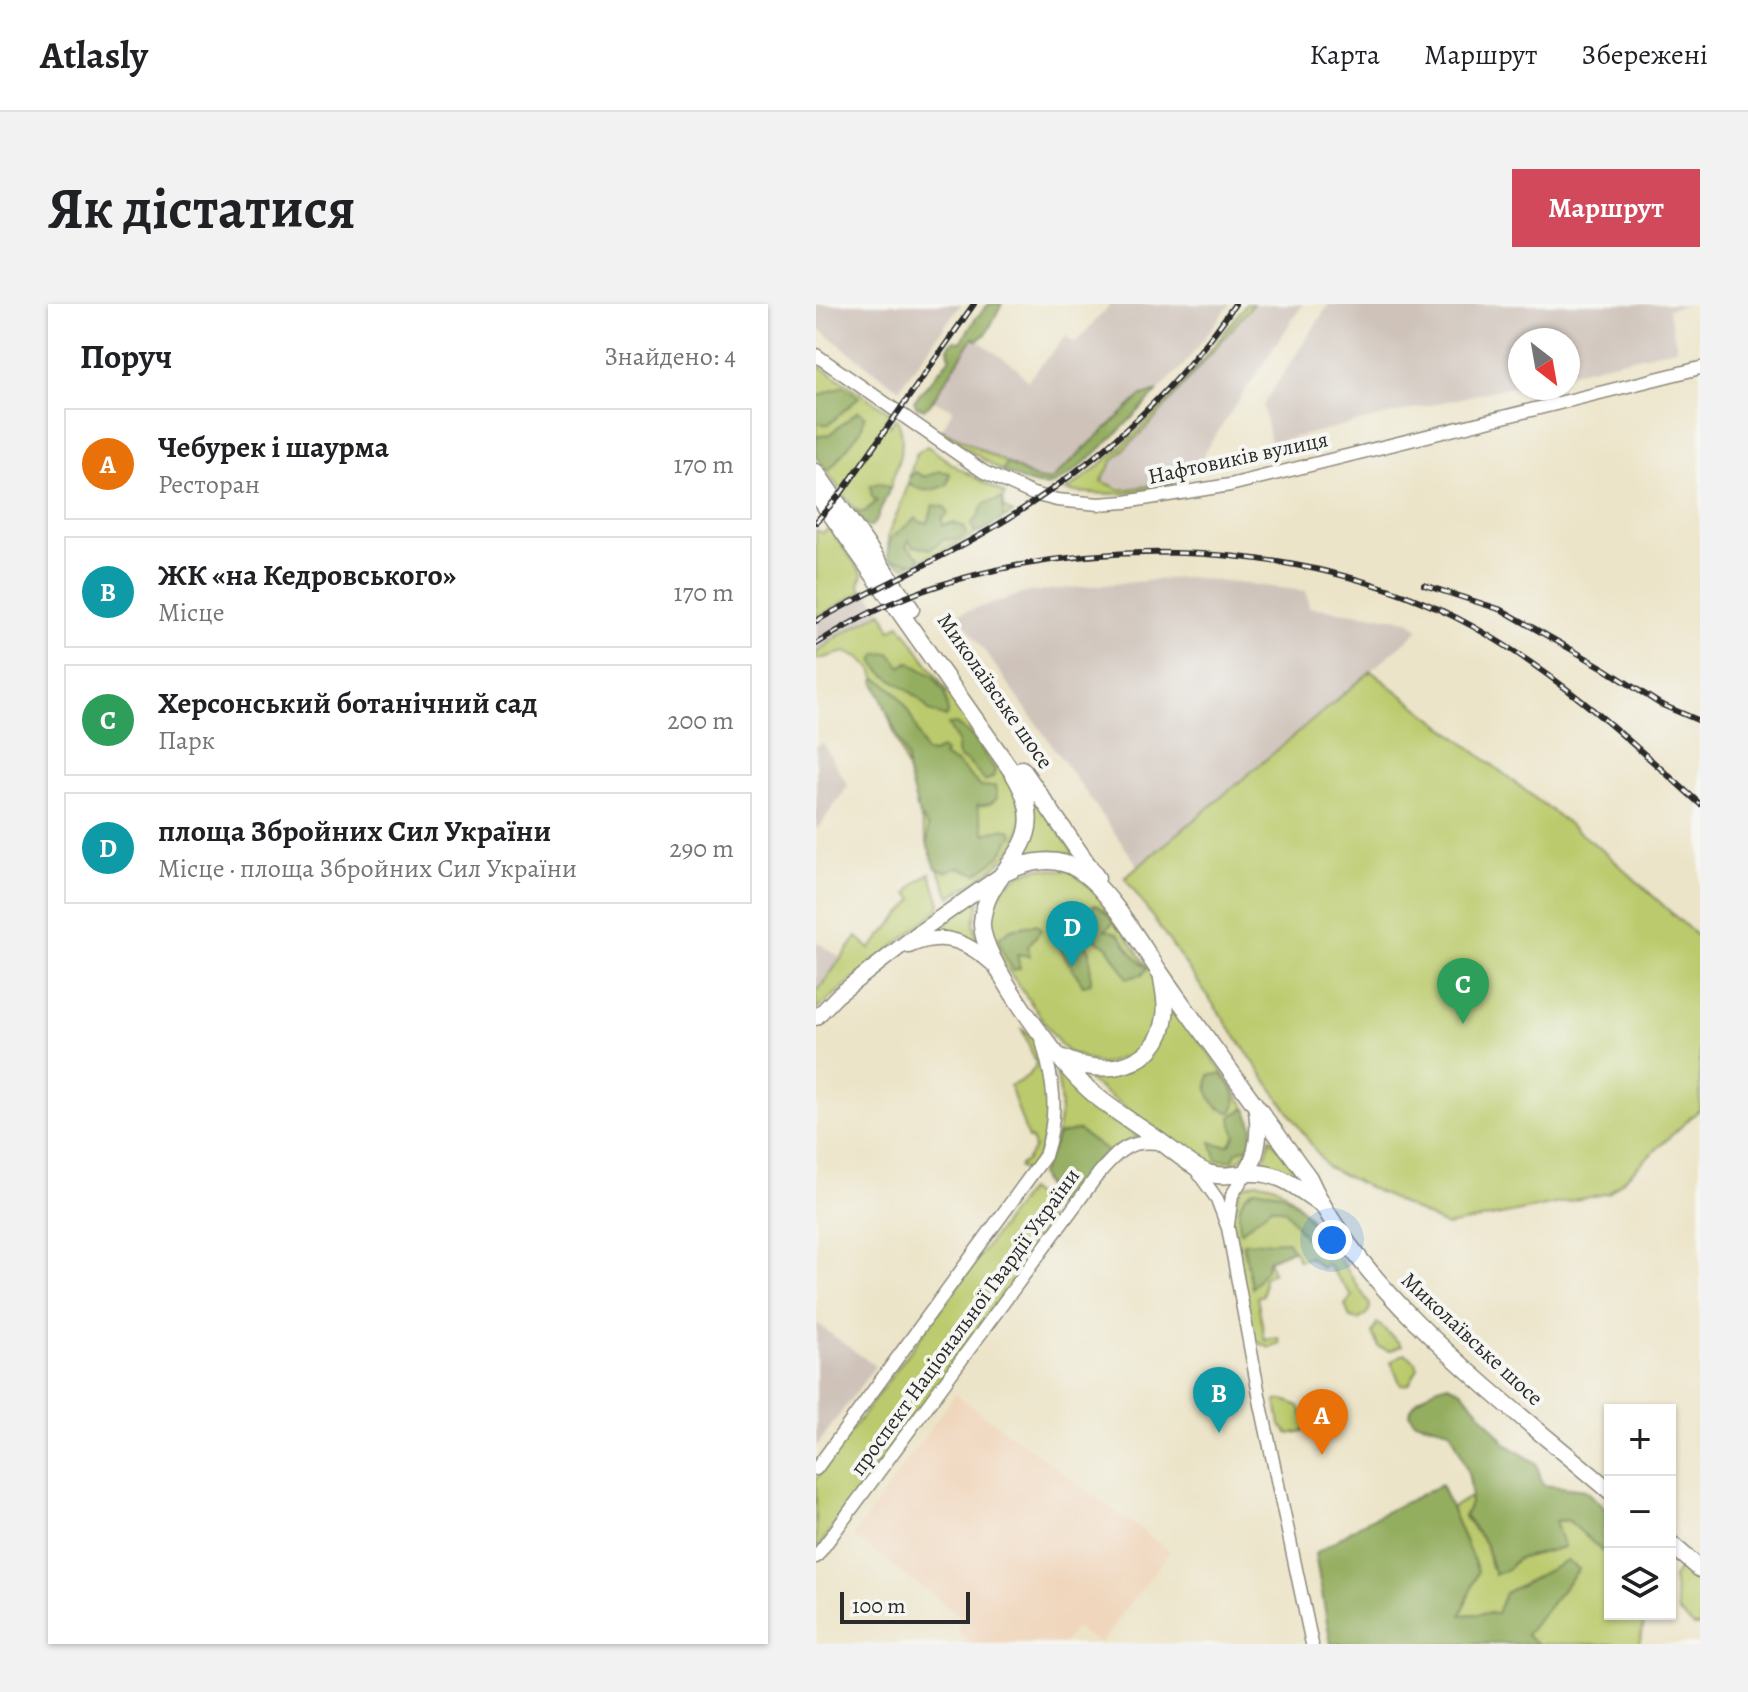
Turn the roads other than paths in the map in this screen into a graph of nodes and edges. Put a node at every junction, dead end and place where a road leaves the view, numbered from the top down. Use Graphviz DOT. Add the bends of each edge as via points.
graph roads {
  1 [pos="816,355"];
  2 [pos="1700,368"];
  3 [pos="816,472"];
  4 [pos="816,493"];
  5 [pos="1005,873"];
  6 [pos="1136,936"];
  7 [pos="885,960"];
  8 [pos="996,967"];
  9 [pos="1161,973"];
  10 [pos="816,1018"];
  11 [pos="1039,1030"];
  12 [pos="1057,1054"];
  13 [pos="1257,1107"];
  14 [pos="1165,1145"];
  15 [pos="1189,1163"];
  16 [pos="1246,1173"];
  17 [pos="1321,1204"];
  18 [pos="1228,1228"];
  19 [pos="816,1469"];
  20 [pos="1604,1486"];
  21 [pos="1676,1548"];
  22 [pos="816,1557"];
  23 [pos="1700,1569"];
  24 [pos="1312,1644"];
  1 -- 2 [label="street, Нафтовиків вулиця" via="984,472 1033,494 1099,504 1230,485"];
  3 -- 6 [label="main road, Миколаївське шосе"];
  4 -- 5 [label="main road, Миколаївське шосе" via="1022,787 1027,829"];
  5 -- 6 [label="main road" via="1053,861 1076,868"];
  5 -- 7 [label="main road"];
  5 -- 8 [label="main road" via="987,900 981,926"];
  6 -- 9 [label="main road"];
  7 -- 8 [label="main road" via="923,939 940,937 969,945"];
  7 -- 10 [label="main road"];
  8 -- 11 [label="main road"];
  9 -- 12 [label="main road" via="1163,1027 1140,1058 1104,1069"];
  9 -- 13 [label="main road, Миколаївське шосе"];
  11 -- 12 [label="main road"];
  11 -- 19 [label="street, проспект Національної Гвардії України" via="1054,1092 1054,1128 1045,1156"];
  12 -- 14 [label="main road, Миколаївське шосе" via="1086,1088"];
  13 -- 16 [label="main road" via="1258,1146"];
  13 -- 17 [label="main road, Миколаївське шосе" via="1309,1178"];
  14 -- 15 [label="main road, Миколаївське шосе"];
  14 -- 22 [label="street, проспект Національної Гвардії України" via="1144,1142 1121,1149 1099,1173"];
  15 -- 16 [label="main road, Миколаївське шосе" via="1220,1176"];
  15 -- 18 [label="street" via="1210,1186"];
  16 -- 17 [label="main road, Миколаївське шосе" via="1283,1178"];
  16 -- 18 [label="street" via="1232,1195"];
  17 -- 20 [label="main road, Миколаївське шосе" via="1388,1292 1464,1366"];
  18 -- 24 [label="street"];
  21 -- 23 [label="main road"];
}
